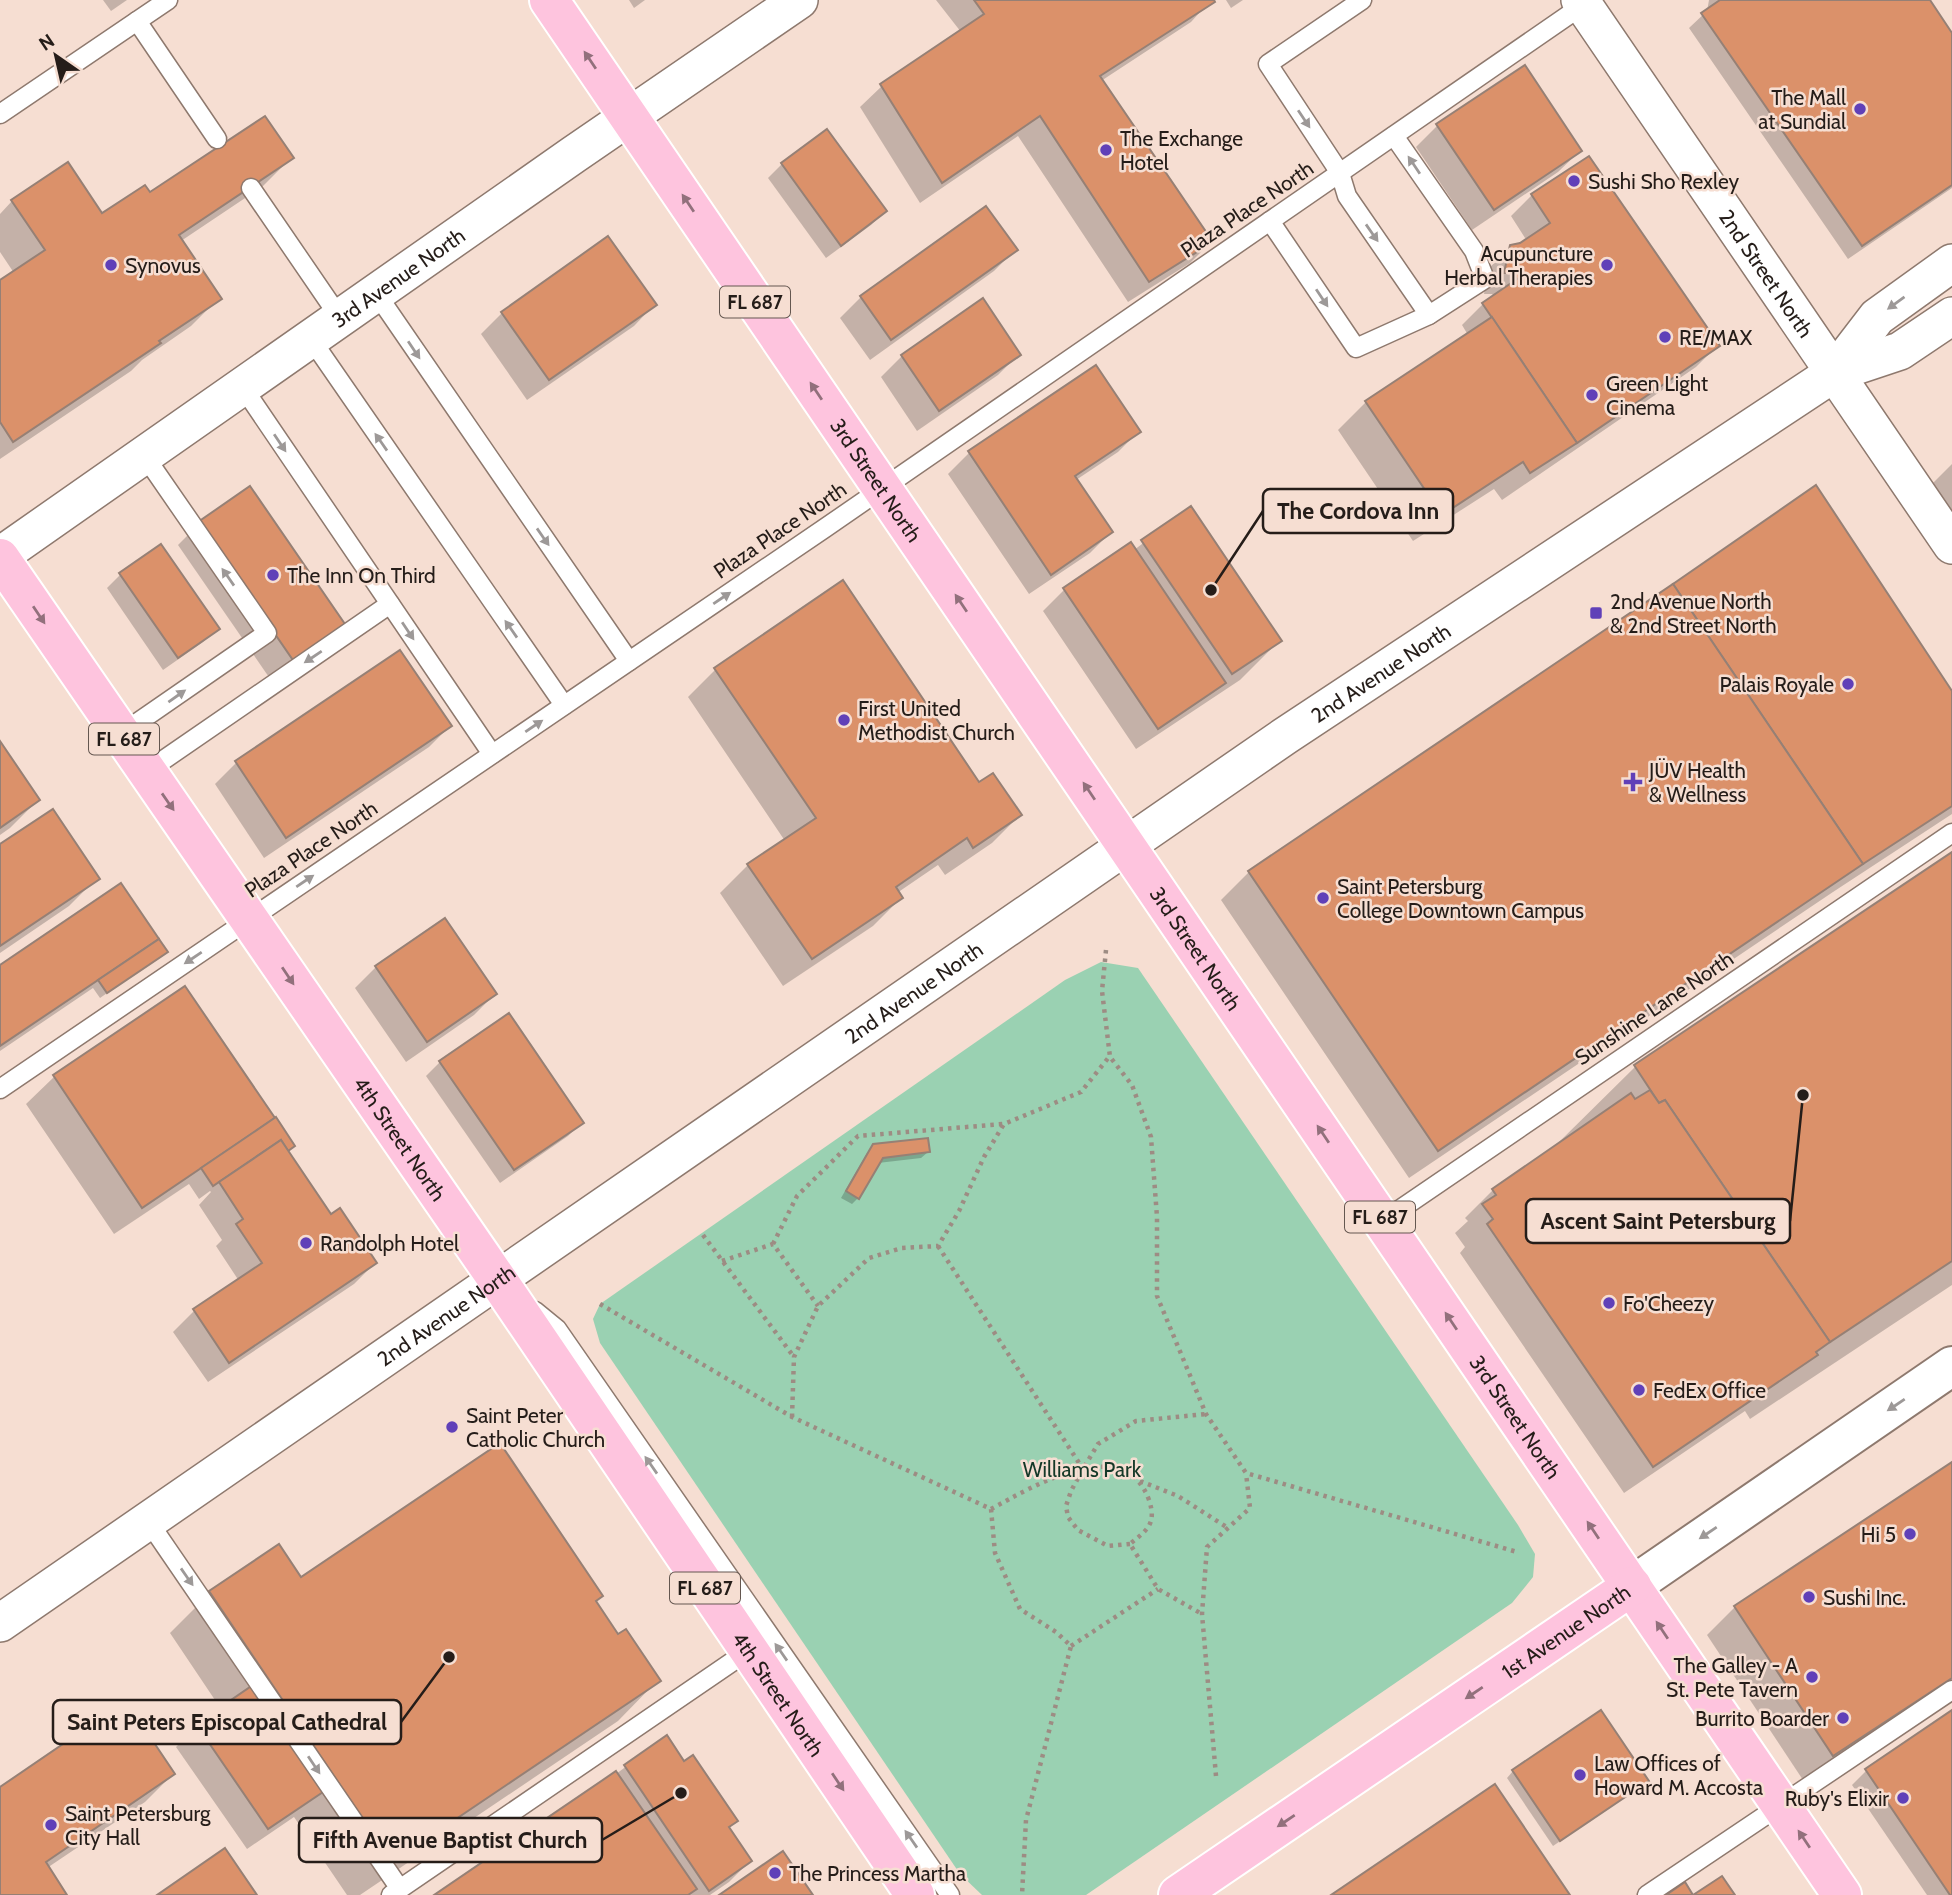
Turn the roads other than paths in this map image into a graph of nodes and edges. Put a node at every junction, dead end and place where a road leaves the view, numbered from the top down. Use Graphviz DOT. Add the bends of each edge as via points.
graph roads {
  1 [pos="168,0"];
  2 [pos="549,0"];
  3 [pos="799,0"];
  4 [pos="1362,0"];
  5 [pos="1582,3"];
  6 [pos="137,21"];
  7 [pos="0,114"];
  8 [pos="629,117"];
  9 [pos="1394,136"];
  10 [pos="217,139"];
  11 [pos="1340,173"];
  12 [pos="251,188"];
  13 [pos="1270,221"];
  14 [pos="1952,263"];
  15 [pos="376,293"];
  16 [pos="1429,315"];
  17 [pos="1952,316"];
  18 [pos="325,328"];
  19 [pos="1834,373"];
  20 [pos="242,386"];
  21 [pos="144,455"];
  22 [pos="882,488"];
  23 [pos="1952,545"];
  24 [pos="0,557"];
  25 [pos="390,604"];
  26 [pos="629,661"];
  27 [pos="564,705"];
  28 [pos="121,734"];
  29 [pos="492,754"];
  30 [pos="146,772"];
  31 [pos="1952,833"];
  32 [pos="1127,848"];
  33 [pos="249,920"];
  34 [pos="0,1089"];
  35 [pos="1383,1221"];
  36 [pos="497,1279"];
  37 [pos="1952,1366"];
  38 [pos="148,1521"];
  39 [pos="1632,1586"];
  40 [pos="0,1623"];
  41 [pos="748,1651"];
  42 [pos="1952,1690"];
  43 [pos="1781,1804"];
  44 [pos="395,1892"];
  45 [pos="915,1895"];
  46 [pos="950,1895"];
  47 [pos="1178,1895"];
  48 [pos="1647,1895"];
  49 [pos="1842,1895"];
  1 -- 6 [label="lane"];
  8 -- 2 [label="main road, 3rd Street North / FL 687, one-way"];
  3 -- 8 [label="street, 3rd Avenue North"];
  4 -- 11 [label="lane, one-way" via="1268,64"];
  5 -- 9 [label="lane, Plaza Place North"];
  5 -- 19 [label="street, 2nd Street North"];
  6 -- 7 [label="lane"];
  6 -- 10 [label="lane"];
  8 -- 15 [label="street, 3rd Avenue North"];
  22 -- 8 [label="main road, 3rd Street North / FL 687, one-way"];
  9 -- 11 [label="lane, Plaza Place North"];
  16 -- 9 [label="lane, one-way" via="1485,279 1474,251"];
  11 -- 13 [label="lane, Plaza Place North"];
  11 -- 16 [label="lane, one-way" via="1347,196"];
  12 -- 18 [label="lane"];
  13 -- 16 [label="lane, one-way" via="1356,348"];
  13 -- 22 [label="lane, Plaza Place North"];
  14 -- 19 [label="street, 2nd Avenue North, one-way" via="1877,317"];
  15 -- 18 [label="street, 3rd Avenue North"];
  15 -- 26 [label="lane, one-way"];
  17 -- 19 [label="street, 2nd Avenue North" via="1900,351"];
  18 -- 20 [label="street, 3rd Avenue North"];
  27 -- 18 [label="lane, one-way"];
  19 -- 23 [label="street, 2nd Street North"];
  19 -- 32 [label="street, 2nd Avenue North" via="1297,729"];
  20 -- 21 [label="street, 3rd Avenue North"];
  20 -- 25 [label="lane, one-way"];
  21 -- 24 [label="street, 3rd Avenue North"];
  28 -- 21 [label="lane, one-way" via="267,633"];
  26 -- 22 [label="lane, Plaza Place North, one-way"];
  32 -- 22 [label="main road, 3rd Street North / FL 687, one-way"];
  24 -- 28 [label="main road, 4th Street North / FL 687, one-way"];
  25 -- 29 [label="lane, one-way"];
  25 -- 30 [label="lane, one-way"];
  26 -- 27 [label="lane, Plaza Place North"];
  29 -- 27 [label="lane, Plaza Place North, one-way"];
  28 -- 30 [label="main road, 4th Street North / FL 687"];
  33 -- 29 [label="lane, Plaza Place North, one-way"];
  30 -- 33 [label="main road, 4th Street North / FL 687, one-way"];
  31 -- 35 [label="lane, Sunshine Lane North"];
  35 -- 32 [label="main road, 3rd Street North / FL 687, one-way"];
  32 -- 36 [label="street, 2nd Avenue North"];
  33 -- 34 [label="lane, Plaza Place North, one-way"];
  33 -- 36 [label="main road, 4th Street North / FL 687, one-way"];
  39 -- 35 [label="main road, 3rd Street North / FL 687, one-way"];
  36 -- 38 [label="street, 2nd Avenue North"];
  36 -- 41 [label="main road, 4th Street North / FL 687"];
  46 -- 36 [label="lane, one-way" via="556,1329"];
  37 -- 39 [label="street, 1st Avenue North, one-way"];
  38 -- 40 [label="street, 2nd Avenue North"];
  38 -- 44 [label="lane, one-way"];
  43 -- 39 [label="main road, 3rd Street North / FL 687, one-way"];
  39 -- 47 [label="main road, 1st Avenue North, one-way"];
  41 -- 44 [label="lane"];
  41 -- 45 [label="main road, 4th Street North / FL 687, one-way"];
  42 -- 43 [label="lane"];
  43 -- 48 [label="lane"];
  49 -- 43 [label="main road, 3rd Street North / FL 687, one-way"];
}
